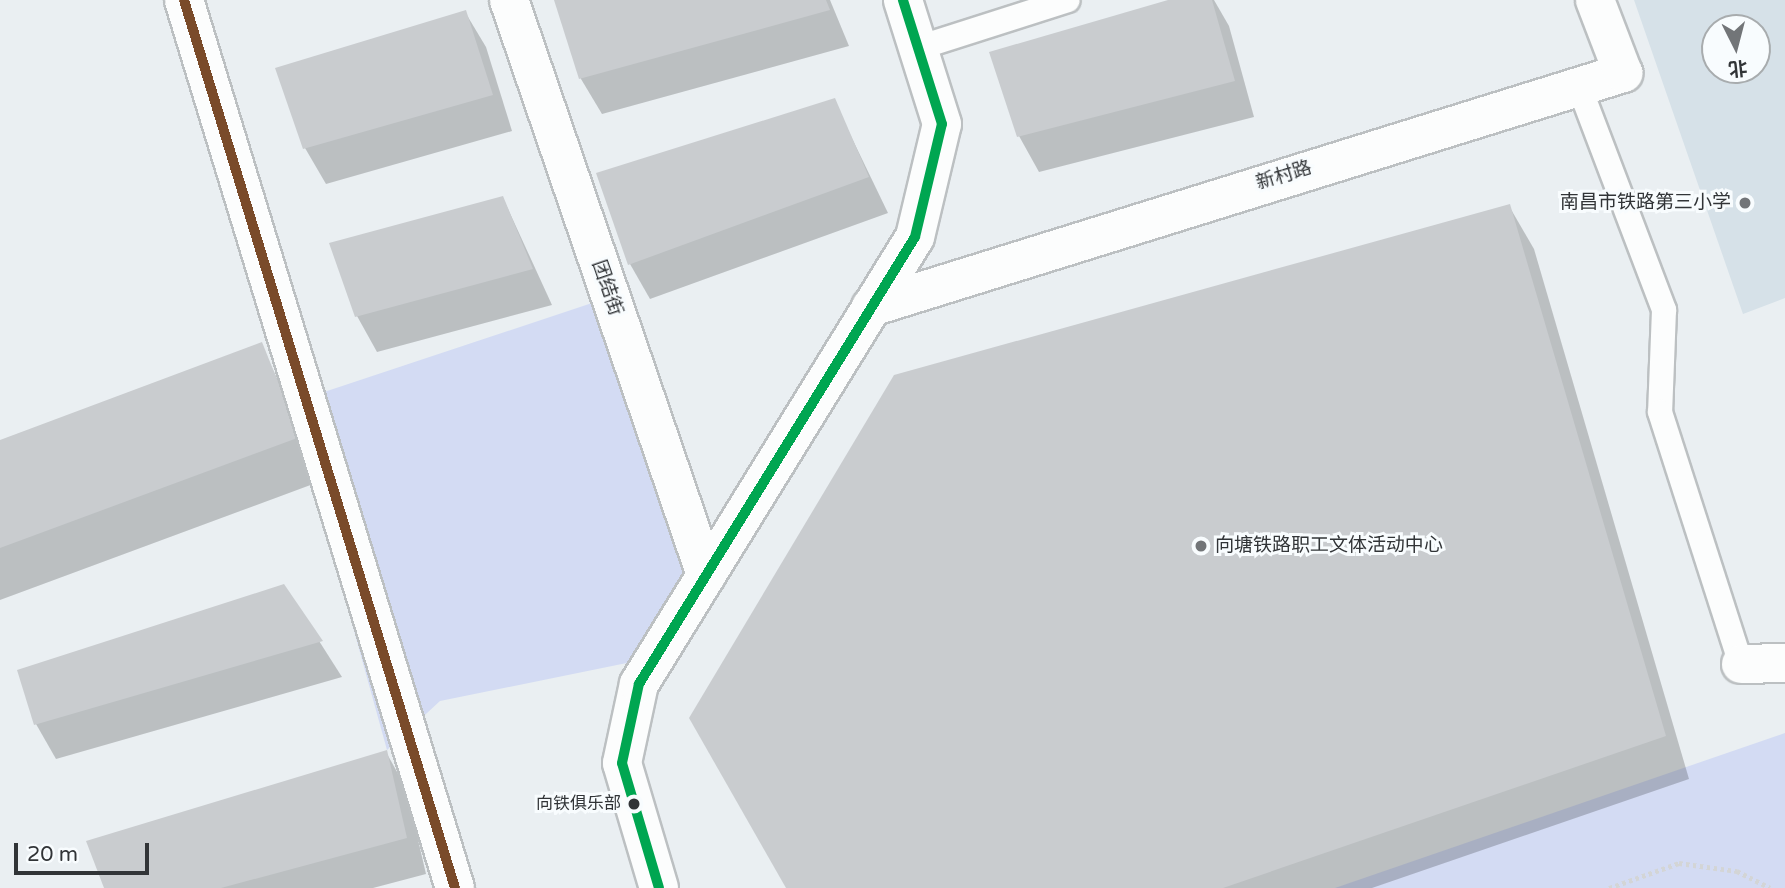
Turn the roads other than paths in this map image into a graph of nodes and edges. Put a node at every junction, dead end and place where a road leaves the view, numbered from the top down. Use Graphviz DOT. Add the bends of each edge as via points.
graph roads {
  1 [pos="184,0"];
  2 [pos="509,0"];
  3 [pos="903,0"];
  4 [pos="1068,0"];
  5 [pos="1595,0"];
  6 [pos="918,48"];
  7 [pos="1579,86"];
  8 [pos="871,307"];
  9 [pos="706,575"];
  10 [pos="1785,663"];
  11 [pos="1741,664"];
  12 [pos="455,888"];
  13 [pos="659,888"];
  1 -- 12 [label="street"];
  2 -- 9 [label="street, 团结街"];
  3 -- 6 [label="street"];
  4 -- 6 [label="lane"];
  5 -- 7 [label="street, 新村路" via="1623,73"];
  6 -- 8 [label="street" via="942,124 915,237"];
  7 -- 8 [label="street, 新村路"];
  7 -- 11 [label="lane" via="1664,310 1660,412"];
  8 -- 9 [label="street"];
  9 -- 13 [label="street" via="639,684 622,763"];
  10 -- 11 [label="street"];
}
